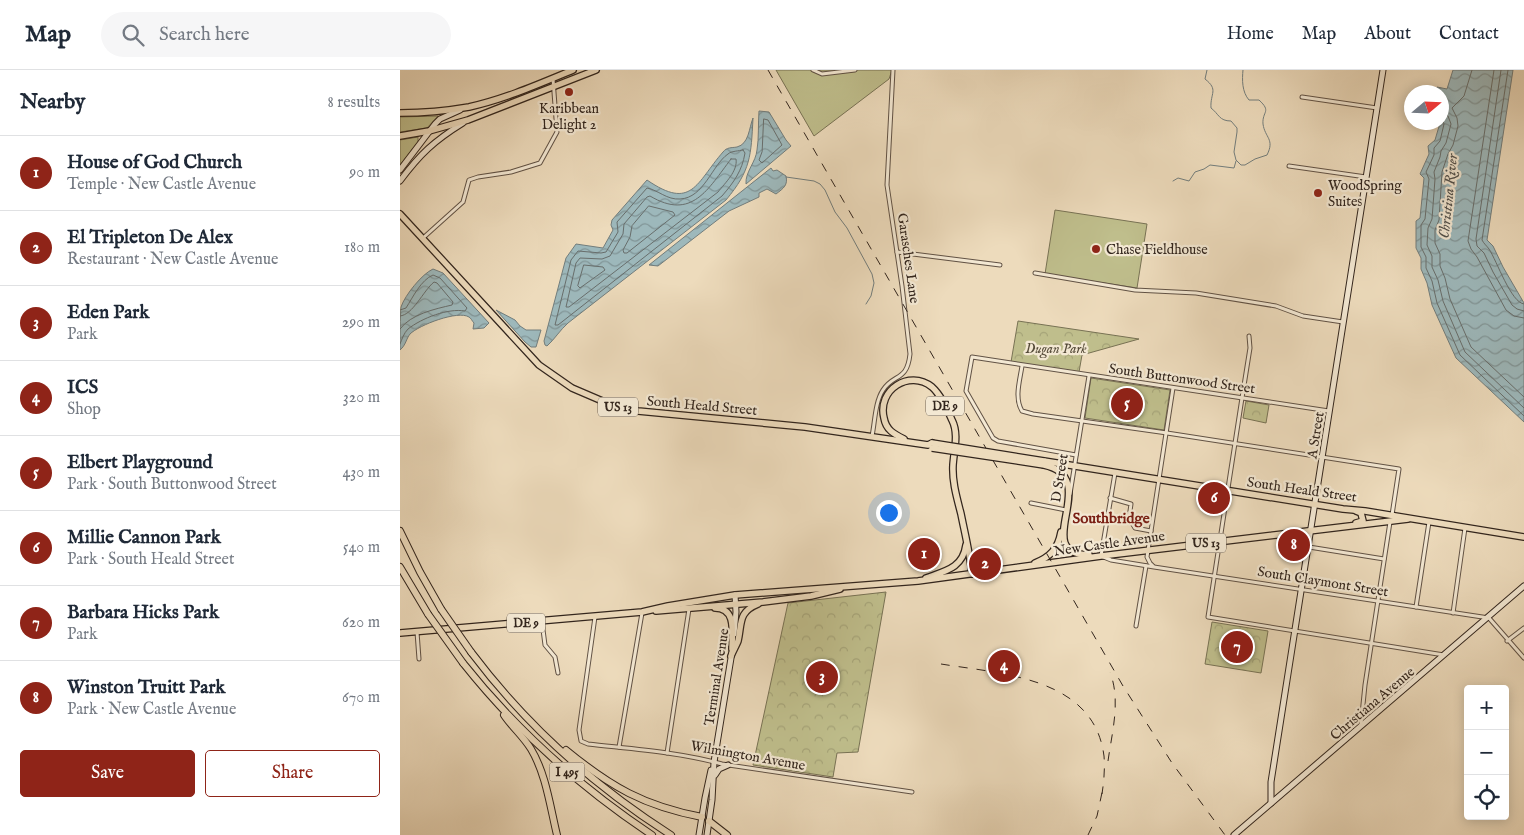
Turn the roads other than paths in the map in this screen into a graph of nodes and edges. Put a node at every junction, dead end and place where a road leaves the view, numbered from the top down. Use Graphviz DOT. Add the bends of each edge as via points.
graph roads {
  1 [pos="574,70"];
  2 [pos="596,70"];
  3 [pos="813,70"];
  4 [pos="855,70"];
  5 [pos="893,70"];
  6 [pos="1383,70"];
  7 [pos="553,78"];
  8 [pos="554,88"];
  9 [pos="1302,97"];
  10 [pos="469,106"];
  11 [pos="1377,108"];
  12 [pos="400,113"];
  13 [pos="468,120"];
  14 [pos="429,132"];
  15 [pos="400,136"];
  16 [pos="1289,166"];
  17 [pos="400,170"];
  18 [pos="1366,178"];
  19 [pos="400,182"];
  20 [pos="400,214"];
  21 [pos="423,238"];
  22 [pos="897,252"];
  23 [pos="1000,265"];
  24 [pos="1035,273"];
  25 [pos="1344,322"];
  26 [pos="1249,336"];
  27 [pos="1022,366"];
  28 [pos="1089,376"];
  29 [pos="1173,388"];
  30 [pos="1242,398"];
  31 [pos="1330,411"];
  32 [pos="1082,420"];
  33 [pos="1167,433"];
  34 [pos="872,436"];
  35 [pos="911,442"];
  36 [pos="1236,444"];
  37 [pos="1076,456"];
  38 [pos="1323,457"];
  39 [pos="1044,463"];
  40 [pos="1074,465"];
  41 [pos="1115,473"];
  42 [pos="1159,481"];
  43 [pos="1228,491"];
  44 [pos="1070,498"];
  45 [pos="1110,498"];
  46 [pos="1030,503"];
  47 [pos="1315,505"];
  48 [pos="1356,511"];
  49 [pos="1066,512"];
  50 [pos="1392,515"];
  51 [pos="1408,519"];
  52 [pos="1390,522"];
  53 [pos="1429,522"];
  54 [pos="1350,526"];
  55 [pos="1465,528"];
  56 [pos="400,531"];
  57 [pos="1151,531"];
  58 [pos="1311,531"];
  59 [pos="1524,537"];
  60 [pos="966,538"];
  61 [pos="1220,541"];
  62 [pos="1308,547"];
  63 [pos="1148,550"];
  64 [pos="1101,556"];
  65 [pos="1384,559"];
  66 [pos="1031,565"];
  67 [pos="1146,566"];
  68 [pos="400,567"];
  69 [pos="1154,567"];
  70 [pos="972,574"];
  71 [pos="1214,575"];
  72 [pos="918,581"];
  73 [pos="1524,586"];
  74 [pos="844,588"];
  75 [pos="1302,589"];
  76 [pos="735,595"];
  77 [pos="1378,600"];
  78 [pos="763,602"];
  79 [pos="736,603"];
  80 [pos="1416,607"];
  81 [pos="691,608"];
  82 [pos="651,611"];
  83 [pos="642,612"];
  84 [pos="1453,612"];
  85 [pos="594,617"];
  86 [pos="1489,618"];
  87 [pos="542,622"];
  88 [pos="1136,626"];
  89 [pos="1524,628"];
  90 [pos="1295,631"];
  91 [pos="417,632"];
  92 [pos="400,633"];
  93 [pos="1507,641"];
  94 [pos="1372,642"];
  95 [pos="732,649"];
  96 [pos="1446,655"];
  97 [pos="731,656"];
  98 [pos="1524,658"];
  99 [pos="418,659"];
  100 [pos="558,673"];
  101 [pos="492,697"];
  102 [pos="528,719"];
  103 [pos="1361,727"];
  104 [pos="619,747"];
  105 [pos="667,753"];
  106 [pos="714,762"];
  107 [pos="728,765"];
  108 [pos="912,792"];
  109 [pos="712,800"];
  110 [pos="1271,803"];
  111 [pos="702,817"];
  112 [pos="709,821"];
  113 [pos="557,835"];
  114 [pos="652,835"];
  115 [pos="671,835"];
  116 [pos="699,835"];
  117 [pos="707,835"];
  118 [pos="727,835"];
  119 [pos="1234,835"];
  1 -- 7 [label="main road"];
  2 -- 8 [label="main road"];
  3 -- 4 [label="street" via="822,74"];
  5 -- 22 [label="street, Garasches Lane" via="887,176"];
  6 -- 11 [label="street, A Street"];
  7 -- 8 [label="street"];
  7 -- 10 [label="main road"];
  8 -- 13 [label="main road"];
  8 -- 21 [label="street" via="557,132 540,163 469,180 464,202"];
  9 -- 11 [label="street"];
  10 -- 12 [label="main road"];
  10 -- 14 [label="street" via="440,119"];
  11 -- 18 [label="street, A Street"];
  13 -- 14 [label="main road"];
  13 -- 19 [label="street" via="427,148"];
  14 -- 15 [label="main road"];
  14 -- 17 [label="street"];
  16 -- 18 [label="street"];
  18 -- 25 [label="street, A Street"];
  20 -- 21 [label="main road, South Heald Street / US 13"];
  21 -- 34 [label="main road, South Heald Street / US 13" via="539,365 560,380 614,406 638,412"];
  22 -- 23 [label="street"];
  22 -- 34 [label="street, Garasches Lane" via="909,364 904,374 884,389"];
  24 -- 25 [label="street" via="1136,290 1196,293 1276,306 1303,316"];
  25 -- 31 [label="street, A Street"];
  26 -- 30 [label="street"];
  27 -- 28 [label="street, South Buttonwood Street"];
  27 -- 32 [label="street" via="1018,405 1022,411"];
  27 -- 37 [label="street, South Buttonwood Street" via="972,357 966,390 993,438"];
  28 -- 29 [label="street, South Buttonwood Street"];
  28 -- 32 [label="street, D Street"];
  29 -- 30 [label="street, South Buttonwood Street"];
  29 -- 33 [label="street"];
  30 -- 31 [label="street, South Buttonwood Street"];
  30 -- 36 [label="street"];
  31 -- 38 [label="street, A Street"];
  32 -- 33 [label="street"];
  32 -- 37 [label="street, D Street"];
  33 -- 36 [label="street"];
  33 -- 42 [label="street"];
  34 -- 35 [label="main road, South Heald Street / US 13"];
  35 -- 39 [label="main road, South Heald Street / US 13, bridge"];
  35 -- 60 [label="main road, DE 9" via="890,431 883,410 885,398 892,387 915,380 936,391 954,424 954,485"];
  36 -- 38 [label="street"];
  36 -- 43 [label="street"];
  37 -- 40 [label="street, D Street"];
  38 -- 47 [label="street, A Street"];
  38 -- 50 [label="street" via="1399,469"];
  39 -- 40 [label="main road, South Heald Street / US 13"];
  39 -- 44 [label="main road, South Heald Street / US 13" via="1063,476"];
  40 -- 41 [label="main road, South Heald Street / US 13"];
  40 -- 44 [label="street, D Street"];
  41 -- 42 [label="main road, South Heald Street / US 13"];
  41 -- 45 [label="street"];
  42 -- 43 [label="main road, South Heald Street / US 13"];
  42 -- 57 [label="street"];
  43 -- 47 [label="main road, South Heald Street / US 13"];
  43 -- 61 [label="street"];
  44 -- 49 [label="main road, D Street / US 13"];
  45 -- 57 [label="street" via="1131,504 1129,518 1135,528"];
  45 -- 64 [label="street"];
  46 -- 49 [label="street"];
  47 -- 48 [label="main road, South Heald Street / US 13"];
  47 -- 58 [label="street, A Street"];
  48 -- 50 [label="main road, South Heald Street / US 13"];
  48 -- 54 [label="main road" via="1361,513 1363,520"];
  49 -- 64 [label="main road, D Street / US 13" via="1063,536 1067,548 1077,554"];
  49 -- 66 [label="main road" via="1057,548 1049,557"];
  50 -- 51 [label="main road, South Heald Street / US 13"];
  51 -- 52 [label="main road, New Castle Avenue / US 13"];
  51 -- 53 [label="main road, South Heald Street / US 13"];
  52 -- 54 [label="main road, New Castle Avenue / US 13"];
  52 -- 65 [label="street"];
  53 -- 55 [label="main road, South Heald Street / US 13"];
  53 -- 80 [label="street"];
  54 -- 58 [label="main road, New Castle Avenue / US 13"];
  55 -- 59 [label="main road, South Heald Street / US 13"];
  55 -- 84 [label="street"];
  56 -- 102 [label="highway, I 495, bridge" via="441,609 471,652"];
  57 -- 63 [label="street"];
  58 -- 61 [label="main road, New Castle Avenue / US 13"];
  58 -- 62 [label="street, A Street"];
  60 -- 70 [label="main road"];
  60 -- 72 [label="main road, DE 9" via="964,554 957,565"];
  61 -- 63 [label="main road, New Castle Avenue / US 13"];
  61 -- 71 [label="street"];
  62 -- 65 [label="street"];
  62 -- 75 [label="street, A Street"];
  63 -- 64 [label="main road, New Castle Avenue / US 13"];
  63 -- 69 [label="street" via="1148,558"];
  64 -- 66 [label="main road, New Castle Avenue / DE 9"];
  64 -- 67 [label="street, South Claymont Street"];
  65 -- 77 [label="street"];
  66 -- 70 [label="main road, New Castle Avenue / DE 9"];
  67 -- 69 [label="street, South Claymont Street"];
  67 -- 88 [label="street"];
  68 -- 101 [label="highway, I 495, bridge" via="428,614"];
  69 -- 71 [label="street, South Claymont Street"];
  70 -- 72 [label="main road, New Castle Avenue / DE 9"];
  71 -- 75 [label="street, South Claymont Street"];
  71 -- 90 [label="street" via="1208,617"];
  72 -- 74 [label="main road, New Castle Avenue / DE 9"];
  73 -- 86 [label="street, Christiana Avenue"];
  74 -- 76 [label="main road, New Castle Avenue / DE 9"];
  74 -- 78 [label="main road, New Castle Avenue / DE 9"];
  75 -- 77 [label="street, South Claymont Street"];
  75 -- 90 [label="street, A Street"];
  76 -- 79 [label="street, Terminal Avenue"];
  76 -- 82 [label="main road, New Castle Avenue / DE 9"];
  77 -- 80 [label="street, South Claymont Street"];
  77 -- 94 [label="street"];
  78 -- 79 [label="main road, New Castle Avenue / DE 9"];
  78 -- 97 [label="main road" via="743,615"];
  79 -- 81 [label="main road, New Castle Avenue / DE 9"];
  79 -- 95 [label="street, Terminal Avenue"];
  80 -- 84 [label="street, South Claymont Street"];
  81 -- 82 [label="main road, New Castle Avenue / DE 9"];
  81 -- 95 [label="main road" via="727,611 731,619"];
  81 -- 105 [label="street"];
  82 -- 83 [label="main road, New Castle Avenue / DE 9"];
  83 -- 85 [label="main road, New Castle Avenue / DE 9"];
  83 -- 104 [label="street"];
  84 -- 86 [label="street, South Claymont Street"];
  85 -- 87 [label="main road, New Castle Avenue / DE 9"];
  85 -- 104 [label="street, Wilmington Avenue" via="579,730 581,741"];
  86 -- 93 [label="street"];
  86 -- 96 [label="street, Christiana Avenue"];
  87 -- 91 [label="main road, New Castle Avenue / DE 9"];
  87 -- 100 [label="street" via="545,645 555,657"];
  89 -- 93 [label="street"];
  90 -- 94 [label="street"];
  90 -- 110 [label="street, A Street" via="1271,782"];
  91 -- 92 [label="main road, New Castle Avenue / DE 9"];
  91 -- 99 [label="street"];
  93 -- 98 [label="street"];
  94 -- 96 [label="street"];
  94 -- 103 [label="street"];
  95 -- 97 [label="street, Terminal Avenue"];
  96 -- 103 [label="street, Christiana Avenue"];
  97 -- 106 [label="street, Terminal Avenue"];
  101 -- 113 [label="highway" via="537,760"];
  101 -- 114 [label="highway, I 495" via="565,770"];
  102 -- 111 [label="highway" via="583,764 629,795"];
  102 -- 115 [label="highway, I 495" via="598,783"];
  103 -- 110 [label="street, Christiana Avenue"];
  104 -- 105 [label="street, Wilmington Avenue"];
  105 -- 106 [label="street, Wilmington Avenue"];
  106 -- 107 [label="street, Wilmington Avenue"];
  106 -- 109 [label="street, Terminal Avenue"];
  106 -- 111 [label="street, Terminal Avenue"];
  107 -- 108 [label="street, Wilmington Avenue"];
  107 -- 109 [label="street" via="716,773"];
  109 -- 112 [label="street, Terminal Avenue"];
  110 -- 119 [label="street, Christiana Avenue"];
  111 -- 112 [label="street"];
  111 -- 116 [label="street, Terminal Avenue"];
  112 -- 117 [label="street, Terminal Avenue"];
  112 -- 118 [label="highway"];
}
